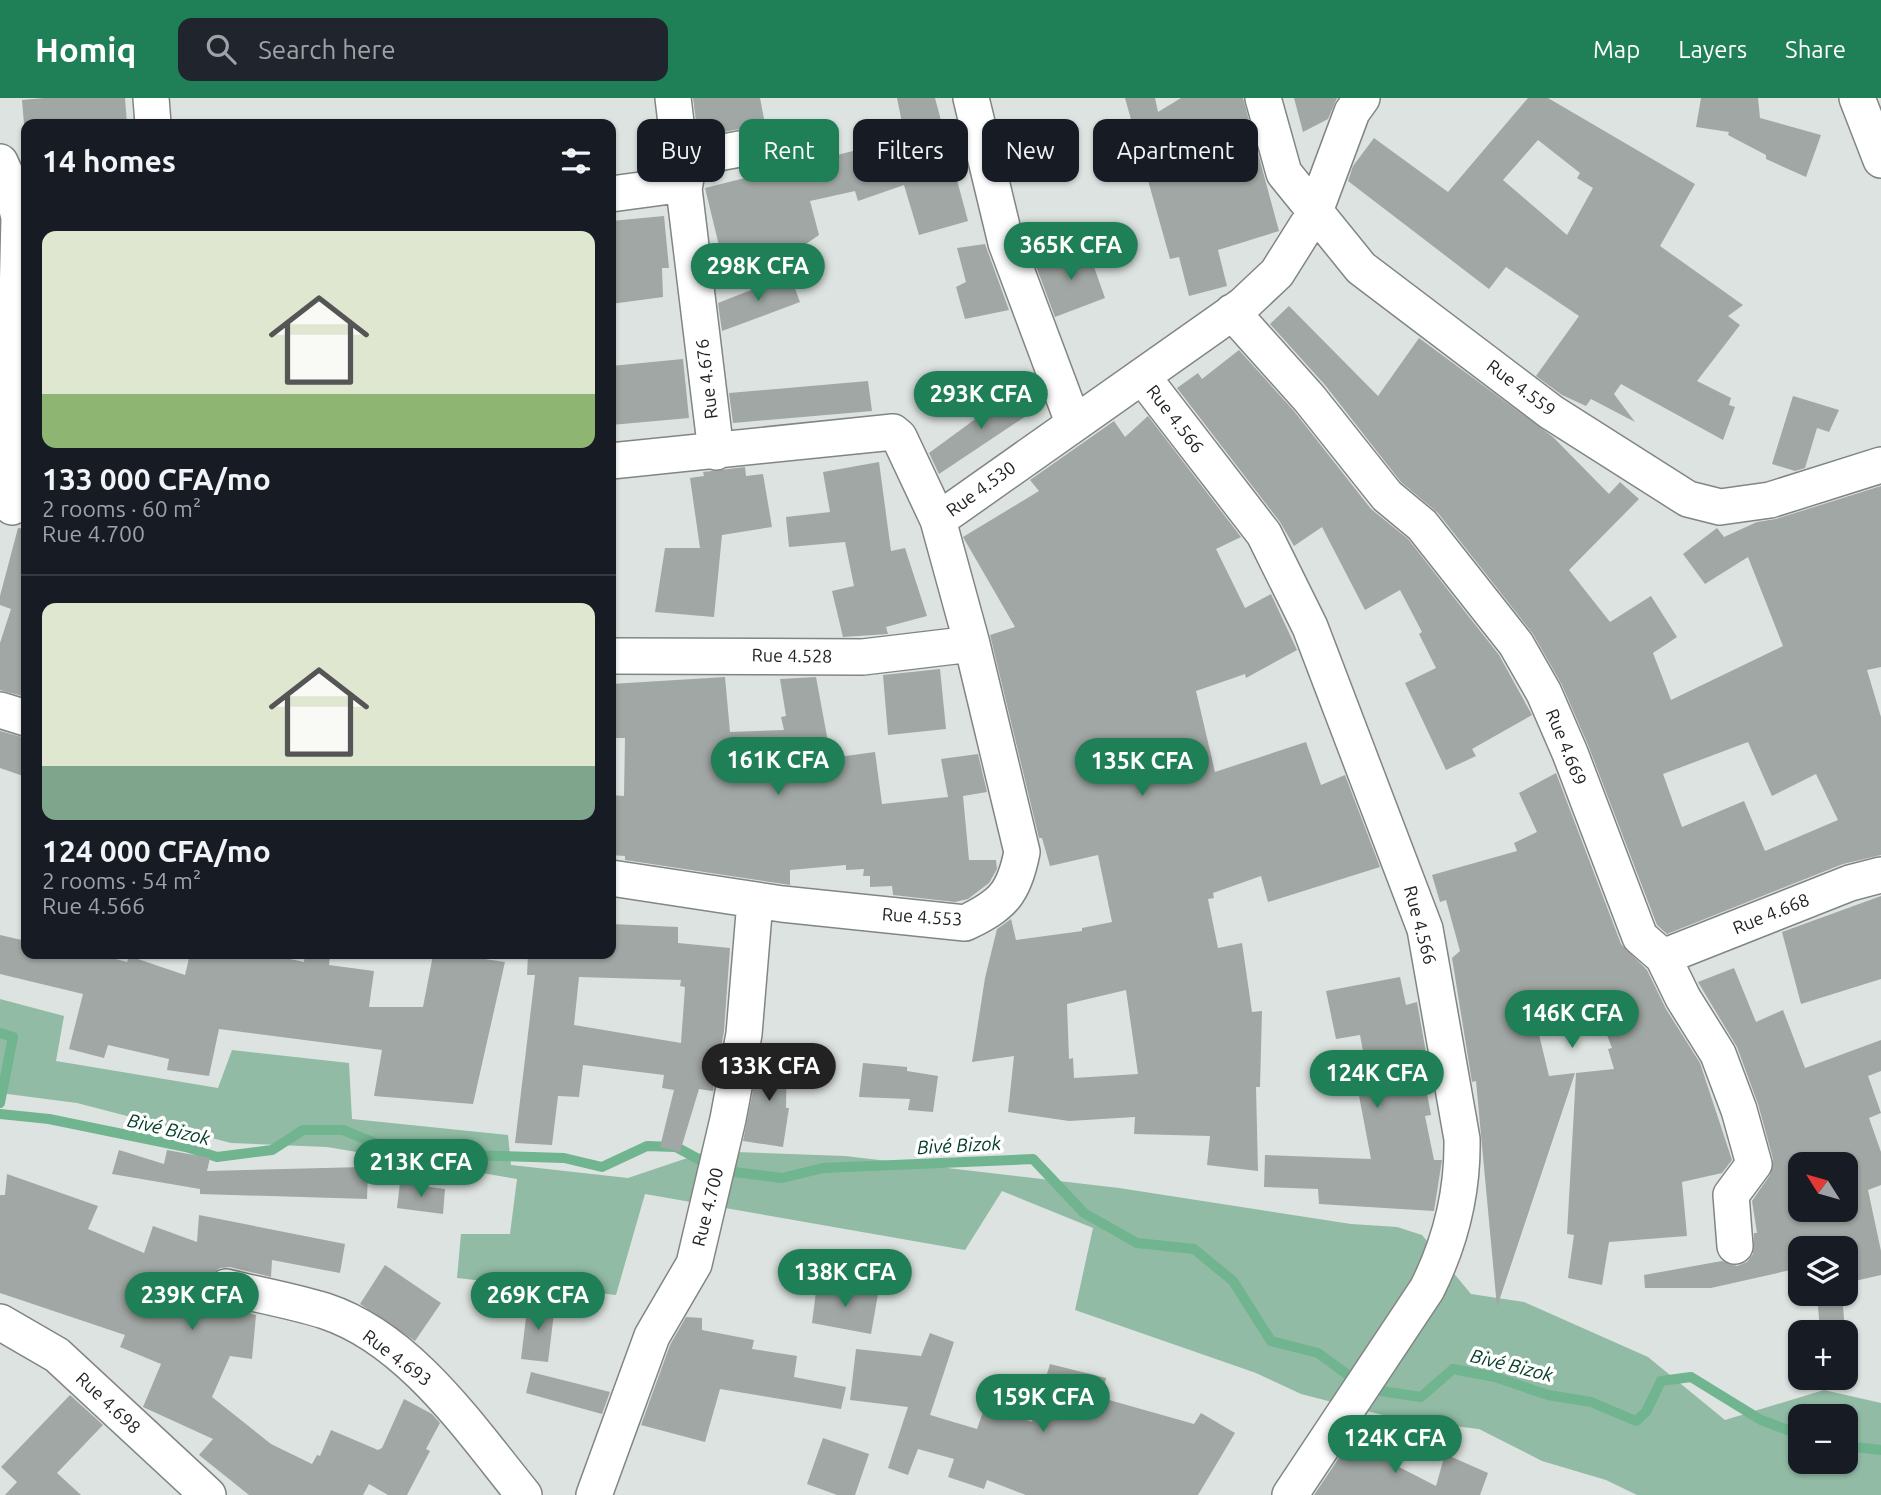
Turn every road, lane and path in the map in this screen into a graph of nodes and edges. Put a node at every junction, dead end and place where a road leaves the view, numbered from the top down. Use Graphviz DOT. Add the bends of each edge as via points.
graph roads {
  1 [pos="151,98"];
  2 [pos="673,98"];
  3 [pos="971,98"];
  4 [pos="1263,98"];
  5 [pos="1362,98"];
  6 [pos="1857,98"];
  7 [pos="152,119"];
  8 [pos="739,149"];
  9 [pos="1881,160"];
  10 [pos="4,178"];
  11 [pos="685,184"];
  12 [pos="616,193"];
  13 [pos="1314,214"];
  14 [pos="1232,312"];
  15 [pos="1142,376"];
  16 [pos="1069,414"];
  17 [pos="716,452"];
  18 [pos="616,461"];
  19 [pos="1881,465"];
  20 [pos="12,507"];
  21 [pos="938,520"];
  22 [pos="972,644"];
  23 [pos="616,656"];
  24 [pos="0,710"];
  25 [pos="21,716"];
  26 [pos="1881,875"];
  27 [pos="616,879"];
  28 [pos="755,901"];
  29 [pos="1663,957"];
  30 [pos="1735,1246"];
  31 [pos="226,1287"];
  32 [pos="0,1322"];
  33 [pos="208,1495"];
  34 [pos="524,1495"];
  35 [pos="594,1495"];
  36 [pos="1290,1495"];
  1 -- 7 [label="street"];
  2 -- 11 [label="street, Rue 4.676"];
  3 -- 16 [label="street" via="1006,243"];
  4 -- 13 [label="street, Rue 4.559" via="1284,173"];
  5 -- 13 [label="street, Rue 4.530" via="1352,112"];
  6 -- 9 [label="street"];
  8 -- 11 [label="street" via="694,162 686,172"];
  10 -- 20 [label="street" via="19,217"];
  11 -- 12 [label="street"];
  11 -- 17 [label="street, Rue 4.676"];
  13 -- 14 [label="street, Rue 4.530" via="1277,273"];
  13 -- 19 [label="street, Rue 4.559" via="1361,268 1551,412 1688,499 1720,507 1770,499"];
  14 -- 15 [label="street, Rue 4.530"];
  14 -- 29 [label="street, Rue 4.669" via="1387,496 1422,525 1516,644 1570,753 1640,937"];
  15 -- 16 [label="street, Rue 4.530"];
  15 -- 36 [label="street, Rue 4.566" via="1264,534 1310,627 1424,929 1462,1139 1462,1172 1445,1252 1427,1289"];
  16 -- 21 [label="street, Rue 4.530"];
  17 -- 18 [label="street, Rue 4.530"];
  17 -- 21 [label="street, Rue 4.530" via="893,432"];
  21 -- 22 [label="street, Rue 4.553"];
  22 -- 23 [label="street, Rue 4.528" via="863,657"];
  22 -- 28 [label="street, Rue 4.553" via="1021,852 1016,881 992,910 965,923"];
  24 -- 25 [label="street"];
  26 -- 29 [label="street, Rue 4.668"];
  27 -- 28 [label="street, Rue 4.553"];
  28 -- 35 [label="street, Rue 4.700" via="744,1034 694,1264 652,1336"];
  29 -- 30 [label="street, Rue 4.669" via="1718,1054 1754,1164 1731,1195"];
  31 -- 34 [label="street, Rue 4.693" via="327,1312 382,1341 436,1386"];
  32 -- 33 [label="street, Rue 4.698" via="57,1355"];
}
